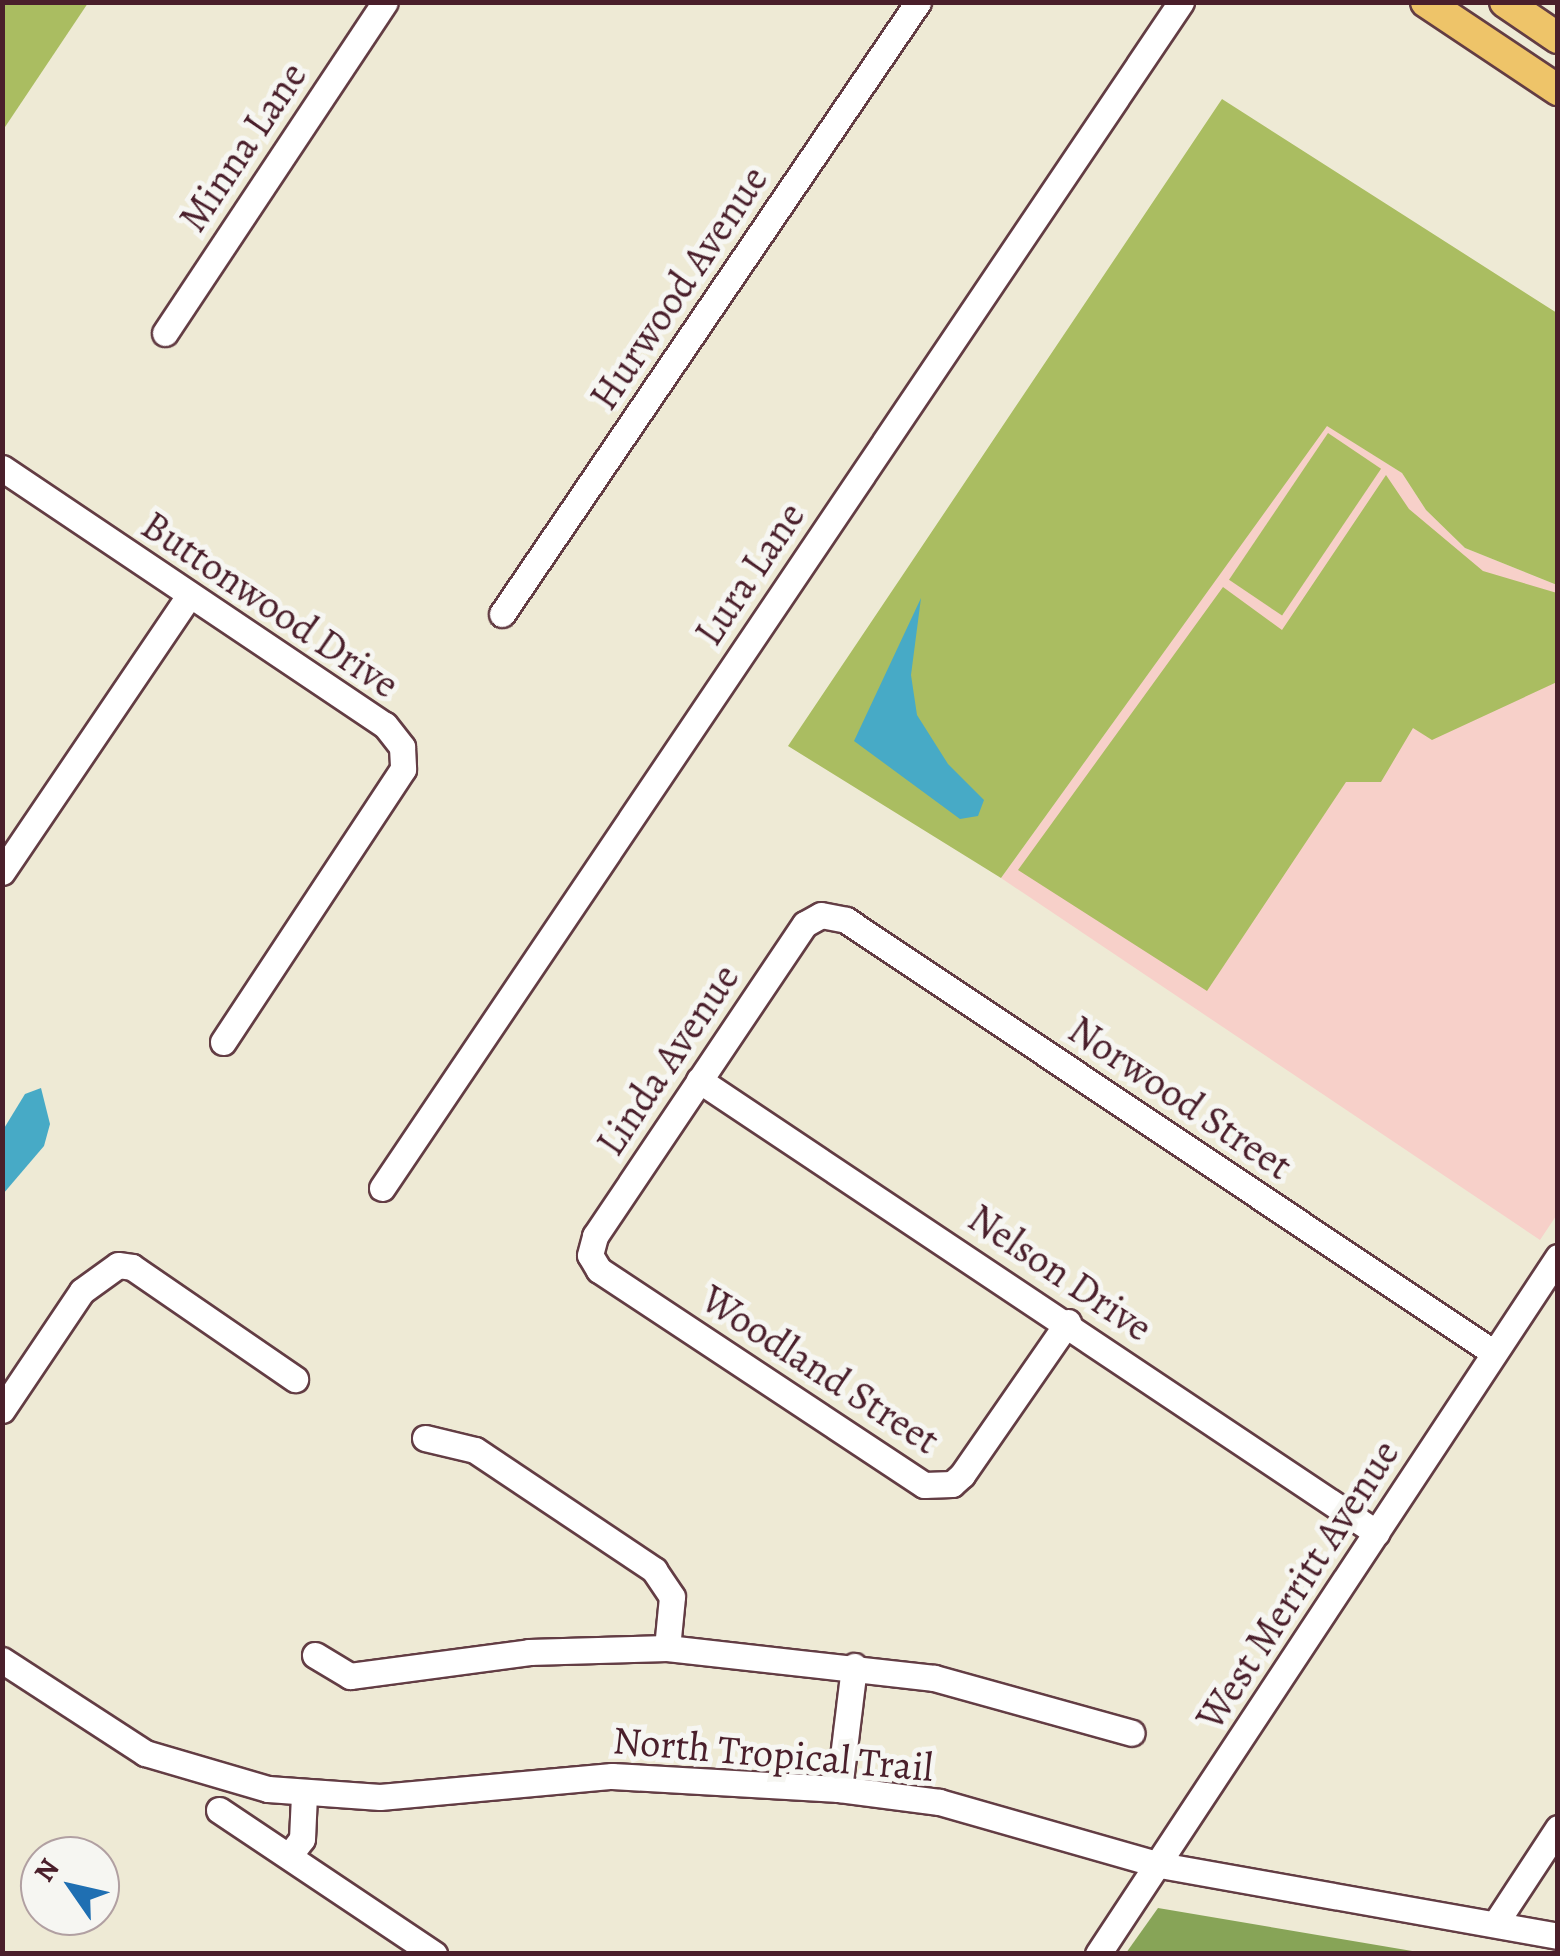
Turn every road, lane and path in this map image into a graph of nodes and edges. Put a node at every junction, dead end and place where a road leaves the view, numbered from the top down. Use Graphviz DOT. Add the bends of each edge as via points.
graph roads {
  1 [pos="385,2"];
  2 [pos="918,2"];
  3 [pos="1180,2"];
  4 [pos="1426,2"];
  5 [pos="1505,2"];
  6 [pos="1558,38"];
  7 [pos="1558,90"];
  8 [pos="165,334"];
  9 [pos="2,468"];
  10 [pos="188,596"];
  11 [pos="502,614"];
  12 [pos="2,872"];
  13 [pos="821,915"];
  14 [pos="223,1042"];
  15 [pos="699,1080"];
  16 [pos="382,1188"];
  17 [pos="590,1256"];
  18 [pos="1558,1256"];
  19 [pos="1068,1322"];
  20 [pos="1494,1353"];
  21 [pos="295,1379"];
  22 [pos="2,1410"];
  23 [pos="425,1438"];
  24 [pos="1377,1533"];
  25 [pos="667,1648"];
  26 [pos="314,1655"];
  27 [pos="2,1660"];
  28 [pos="854,1666"];
  29 [pos="1132,1733"];
  30 [pos="839,1789"];
  31 [pos="304,1795"];
  32 [pos="219,1810"];
  33 [pos="1196,1810"];
  34 [pos="1558,1828"];
  35 [pos="289,1856"];
  36 [pos="1160,1865"];
  37 [pos="1208,1874"];
  38 [pos="1495,1924"];
  39 [pos="1558,1936"];
  40 [pos="434,1954"];
  41 [pos="1098,1954"];
  1 -- 8 [label="street, Minna Lane"];
  2 -- 11 [label="street, Hurwood Avenue"];
  3 -- 16 [label="street, Lura Lane"];
  4 -- 7 [label="main road"];
  5 -- 6 [label="main road"];
  9 -- 10 [label="street, Buttonwood Drive"];
  10 -- 12 [label="street"];
  10 -- 14 [label="street, Buttonwood Drive" via="386,726 402,746 403,769"];
  13 -- 15 [label="street, Linda Avenue" via="805,924"];
  13 -- 20 [label="street, Norwood Street" via="846,920"];
  15 -- 17 [label="street, Linda Avenue" via="596,1236"];
  15 -- 19 [label="street, Nelson Drive"];
  17 -- 19 [label="street, Woodland Street" via="599,1270 924,1485 952,1484 962,1475"];
  18 -- 20 [label="street, West Merritt Avenue"];
  19 -- 24 [label="street, Nelson Drive"];
  20 -- 24 [label="street, West Merritt Avenue"];
  21 -- 22 [label="street" via="132,1267 118,1265 82,1291"];
  23 -- 25 [label="street" via="475,1450 654,1570 672,1597"];
  24 -- 33 [label="street, West Merritt Avenue"];
  25 -- 26 [label="street" via="529,1652 350,1676"];
  25 -- 28 [label="street"];
  27 -- 31 [label="street, North Tropical Trail" via="144,1753"];
  28 -- 29 [label="street" via="976,1686"];
  28 -- 30 [label="street"];
  30 -- 31 [label="street, North Tropical Trail" via="612,1776 380,1797"];
  30 -- 36 [label="street, North Tropical Trail" via="939,1802"];
  31 -- 35 [label="street" via="302,1840"];
  32 -- 35 [label="street"];
  33 -- 36 [label="street, West Merritt Avenue"];
  33 -- 37 [label="street" via="1191,1850"];
  34 -- 38 [label="street"];
  35 -- 40 [label="street"];
  36 -- 37 [label="street, North Tropical Trail"];
  36 -- 41 [label="street, West Merritt Avenue"];
  37 -- 38 [label="street, North Tropical Trail"];
  38 -- 39 [label="street, North Tropical Trail"];
}
